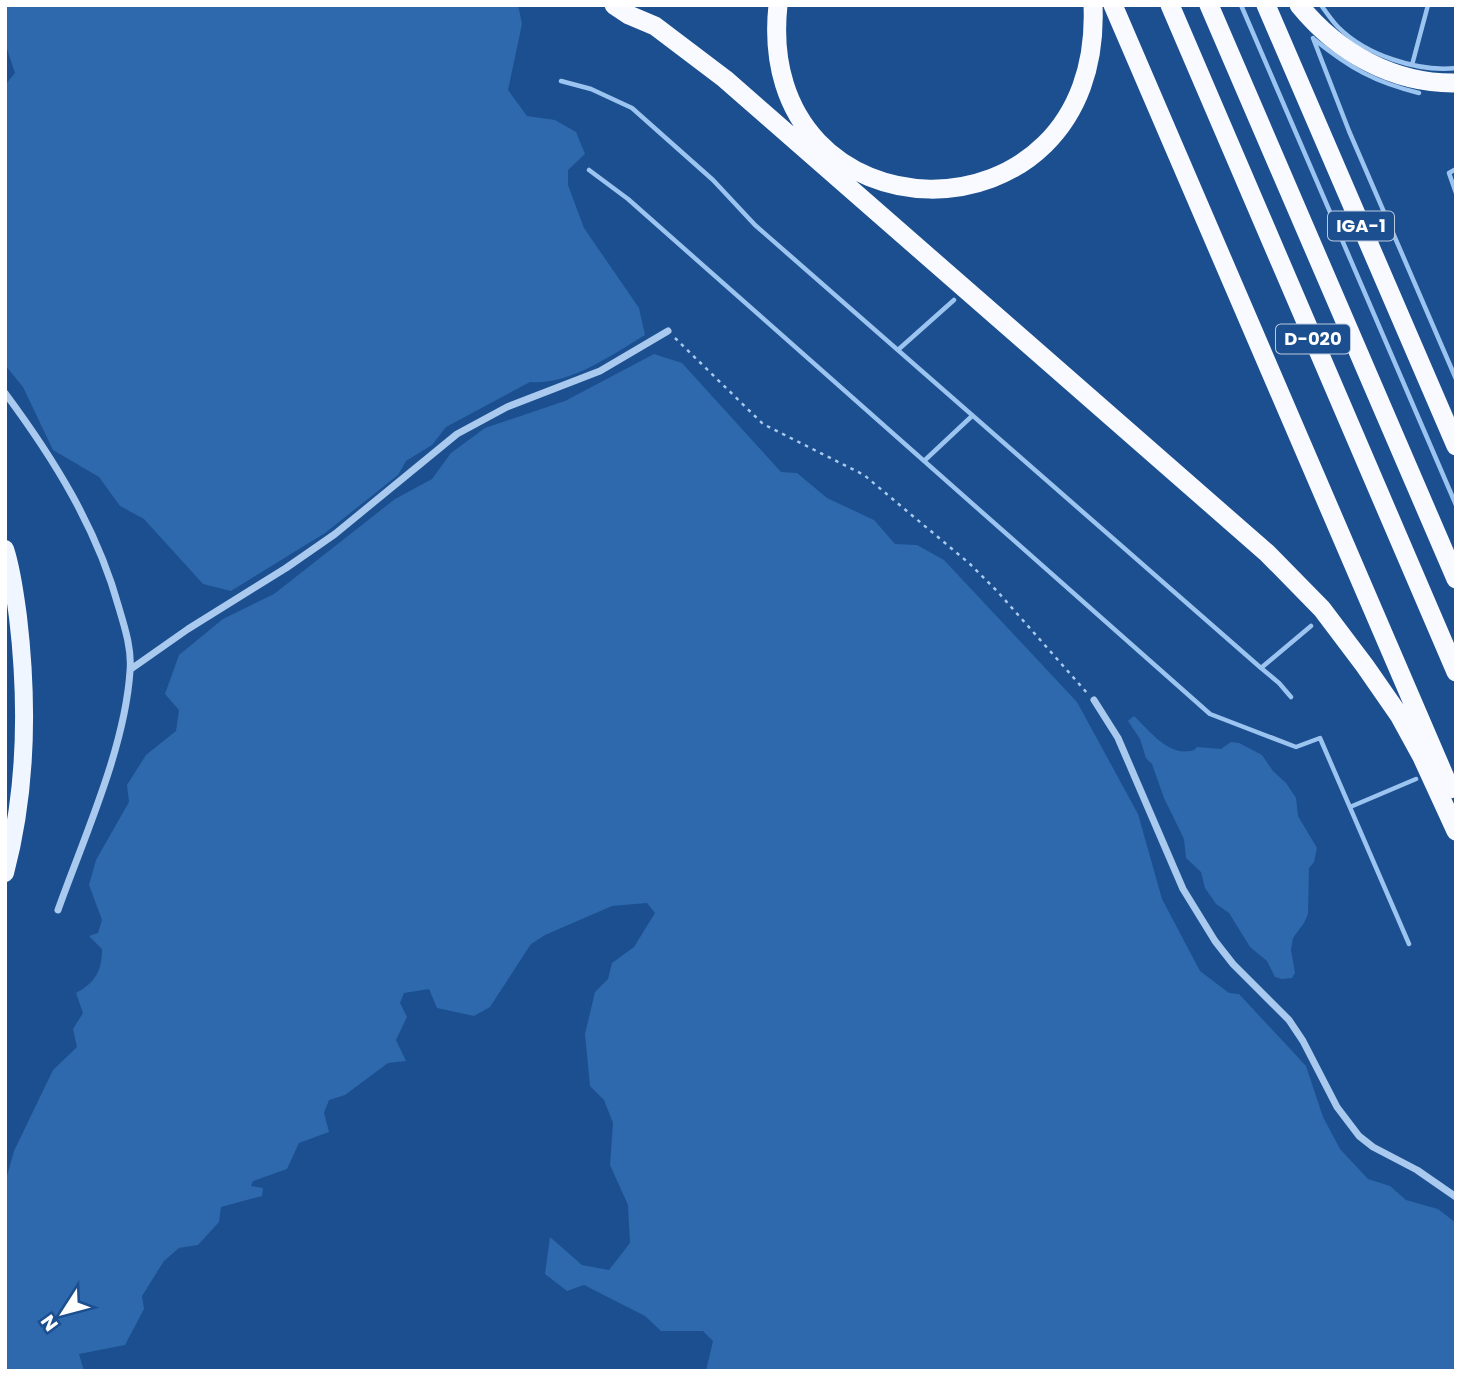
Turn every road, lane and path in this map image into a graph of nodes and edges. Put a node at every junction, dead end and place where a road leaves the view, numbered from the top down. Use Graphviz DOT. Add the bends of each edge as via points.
graph roads {
  1 [pos="614,5"];
  2 [pos="778,5"];
  3 [pos="1093,5"];
  4 [pos="1113,5"];
  5 [pos="1170,5"];
  6 [pos="1209,5"];
  7 [pos="1266,5"];
  8 [pos="1300,5"];
  9 [pos="1456,83"];
  10 [pos="668,331"];
  11 [pos="5,393"];
  12 [pos="1456,446"];
  13 [pos="5,549"];
  14 [pos="1456,579"];
  15 [pos="131,669"];
  16 [pos="1456,672"];
  17 [pos="1094,700"];
  18 [pos="1456,802"];
  19 [pos="1456,831"];
  20 [pos="5,873"];
  21 [pos="58,910"];
  22 [pos="1456,1197"];
  1 -- 19 [label="highway" via="655,26 725,79 1267,554 1322,609 1386,695"];
  2 -- 3 [label="highway" via="779,64 795,110 813,135 842,162 883,183 939,191 995,178 1044,145 1066,118 1083,83 1093,40"];
  4 -- 18 [label="highway"];
  5 -- 16 [label="highway, D-020"];
  6 -- 14 [label="highway, D-020"];
  7 -- 12 [label="highway, IGA-1"];
  8 -- 9 [label="highway" via="1339,44 1373,65 1414,79"];
  10 -- 15 [label="street" via="600,371 507,407 457,434 335,534"];
  10 -- 17 [label="path" via="763,424 864,475 970,564"];
  11 -- 15 [label="street" via="58,469 97,544 126,631"];
  13 -- 20 [label="main road" via="23,661 24,723 16,833"];
  15 -- 21 [label="street" via="114,753"];
  17 -- 22 [label="street" via="1118,738 1183,889 1215,942 1289,1020 1337,1107 1359,1136"];
}
